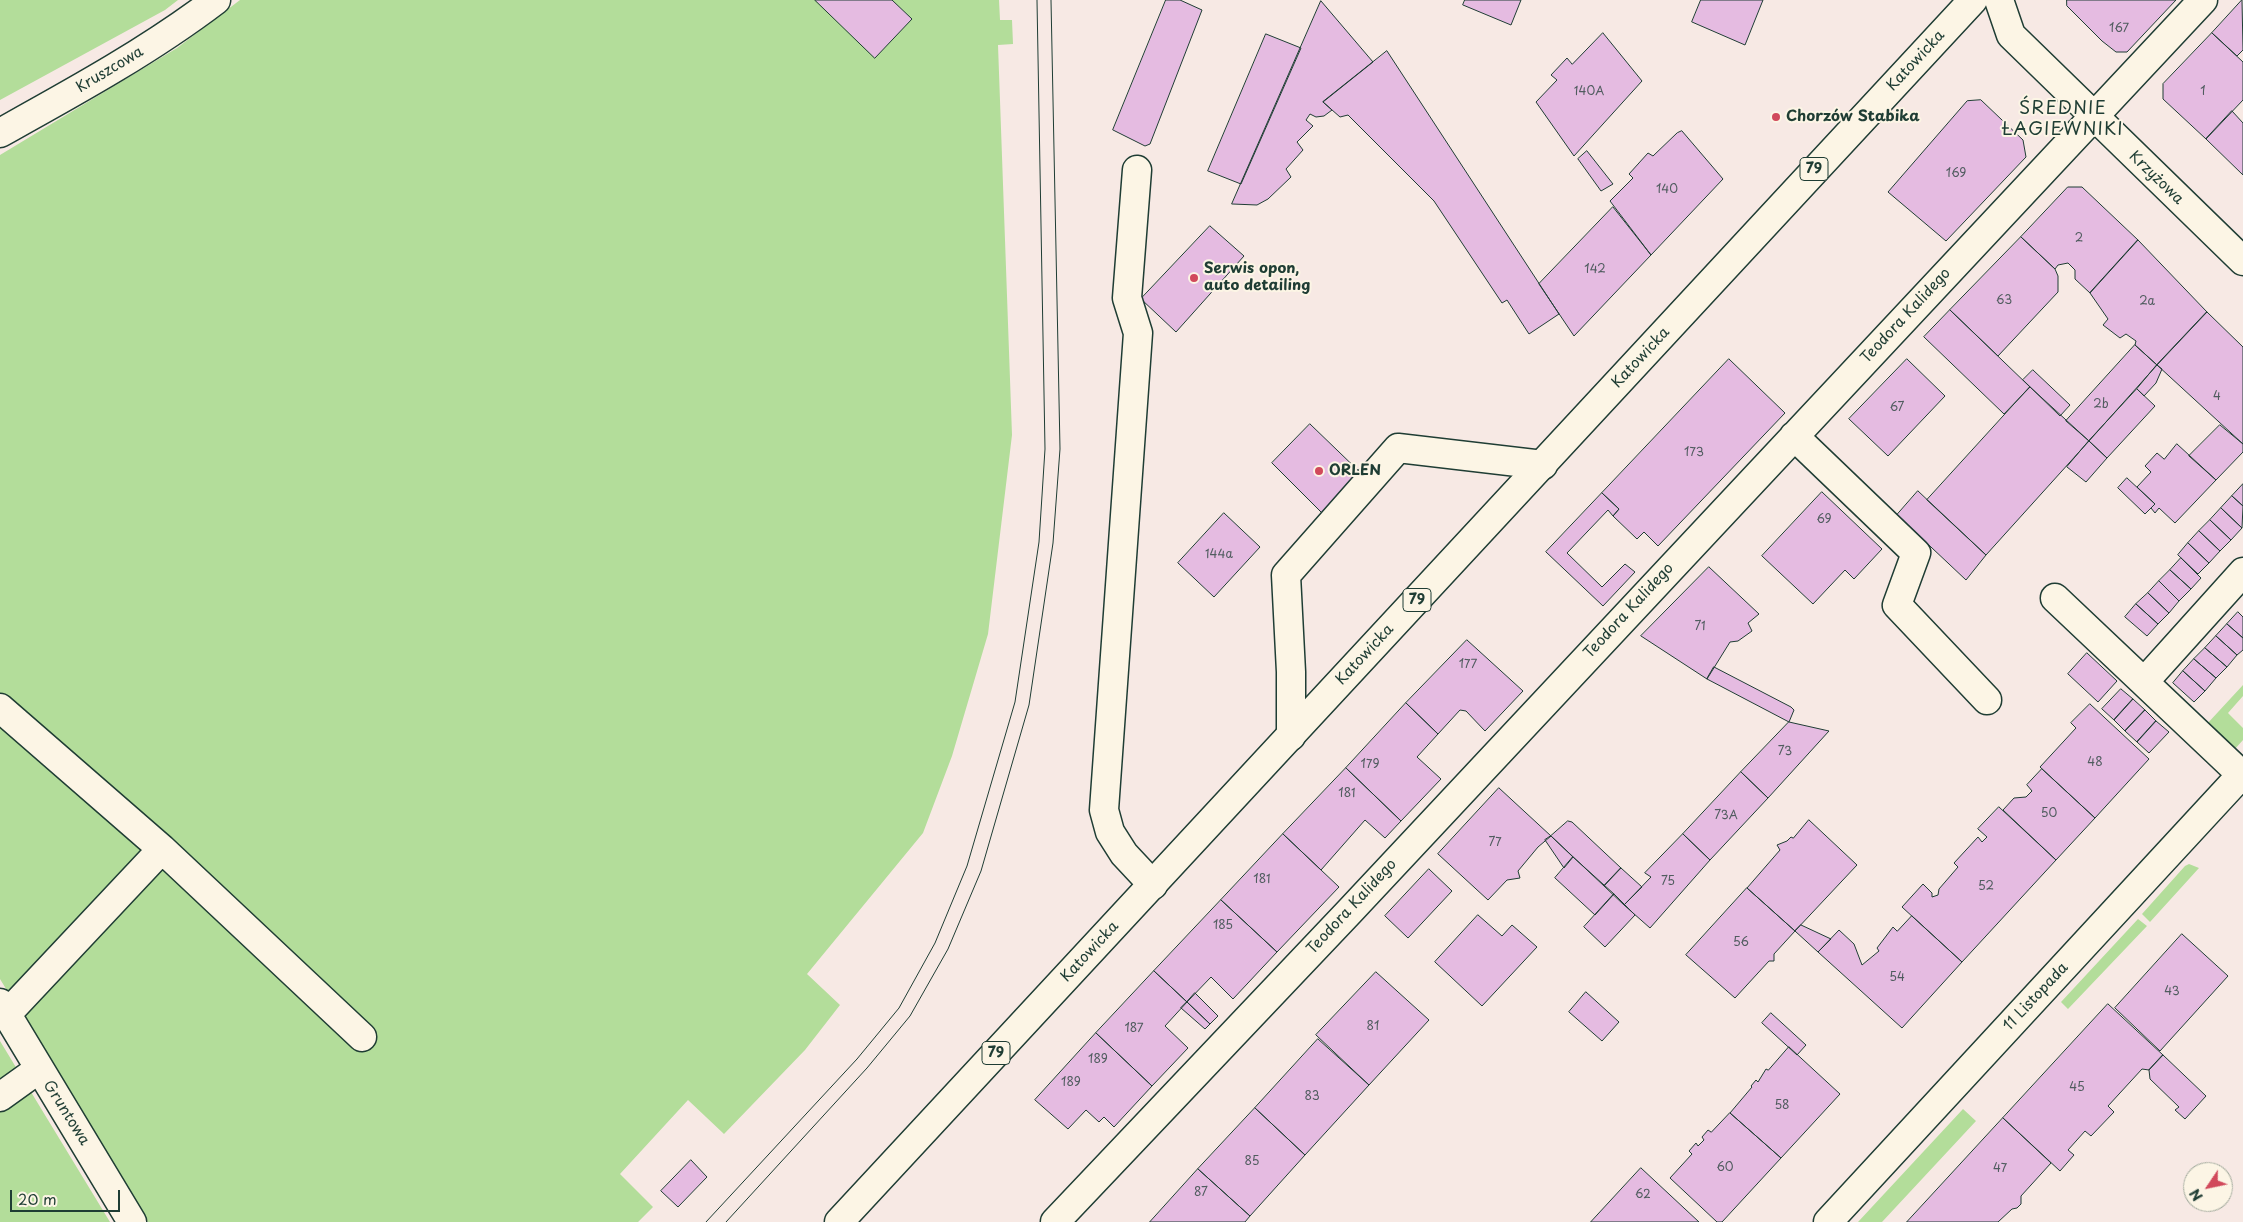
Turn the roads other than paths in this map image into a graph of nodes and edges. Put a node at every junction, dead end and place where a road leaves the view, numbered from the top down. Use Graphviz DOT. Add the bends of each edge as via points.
graph roads {
  1 [pos="216,0"];
  2 [pos="1972,0"];
  3 [pos="1999,0"];
  4 [pos="2203,0"];
  5 [pos="2092,116"];
  6 [pos="0,133"];
  7 [pos="1137,170"];
  8 [pos="2243,261"];
  9 [pos="1794,436"];
  10 [pos="1543,464"];
  11 [pos="2243,572"];
  12 [pos="2055,598"];
  13 [pos="2144,682"];
  14 [pos="1987,700"];
  15 [pos="0,708"];
  16 [pos="1290,736"];
  17 [pos="2242,774"];
  18 [pos="162,849"];
  19 [pos="1153,885"];
  20 [pos="3,1008"];
  21 [pos="362,1037"];
  22 [pos="39,1069"];
  23 [pos="0,1097"];
  24 [pos="132,1222"];
  25 [pos="839,1222"];
  26 [pos="1054,1222"];
  27 [pos="1828,1222"];
  1 -- 6 [label="street, Kruszcowa" via="184,24"];
  2 -- 10 [label="street, Katowicka / 79"];
  3 -- 5 [label="street, Krzyżowa" via="2011,34"];
  4 -- 5 [label="street, Teodora Kalidego"];
  5 -- 8 [label="street, Krzyżowa"];
  5 -- 9 [label="street, Teodora Kalidego"];
  7 -- 19 [label="street" via="1127,298 1138,333 1104,810 1110,832 1124,854"];
  9 -- 14 [label="street" via="1916,553 1897,605"];
  9 -- 26 [label="street, Teodora Kalidego"];
  10 -- 16 [label="street, Katowicka / 79"];
  10 -- 16 [label="street" via="1398,448 1286,575 1291,672"];
  11 -- 13 [label="street"];
  12 -- 13 [label="street"];
  13 -- 17 [label="street"];
  15 -- 18 [label="street"];
  16 -- 19 [label="street, Katowicka / 79"];
  17 -- 27 [label="street, 11 Listopada"];
  18 -- 20 [label="street"];
  18 -- 21 [label="street"];
  19 -- 25 [label="street, Katowicka / 79"];
  20 -- 22 [label="street, Gruntowa"];
  22 -- 23 [label="street"];
  22 -- 24 [label="street, Gruntowa"];
}
